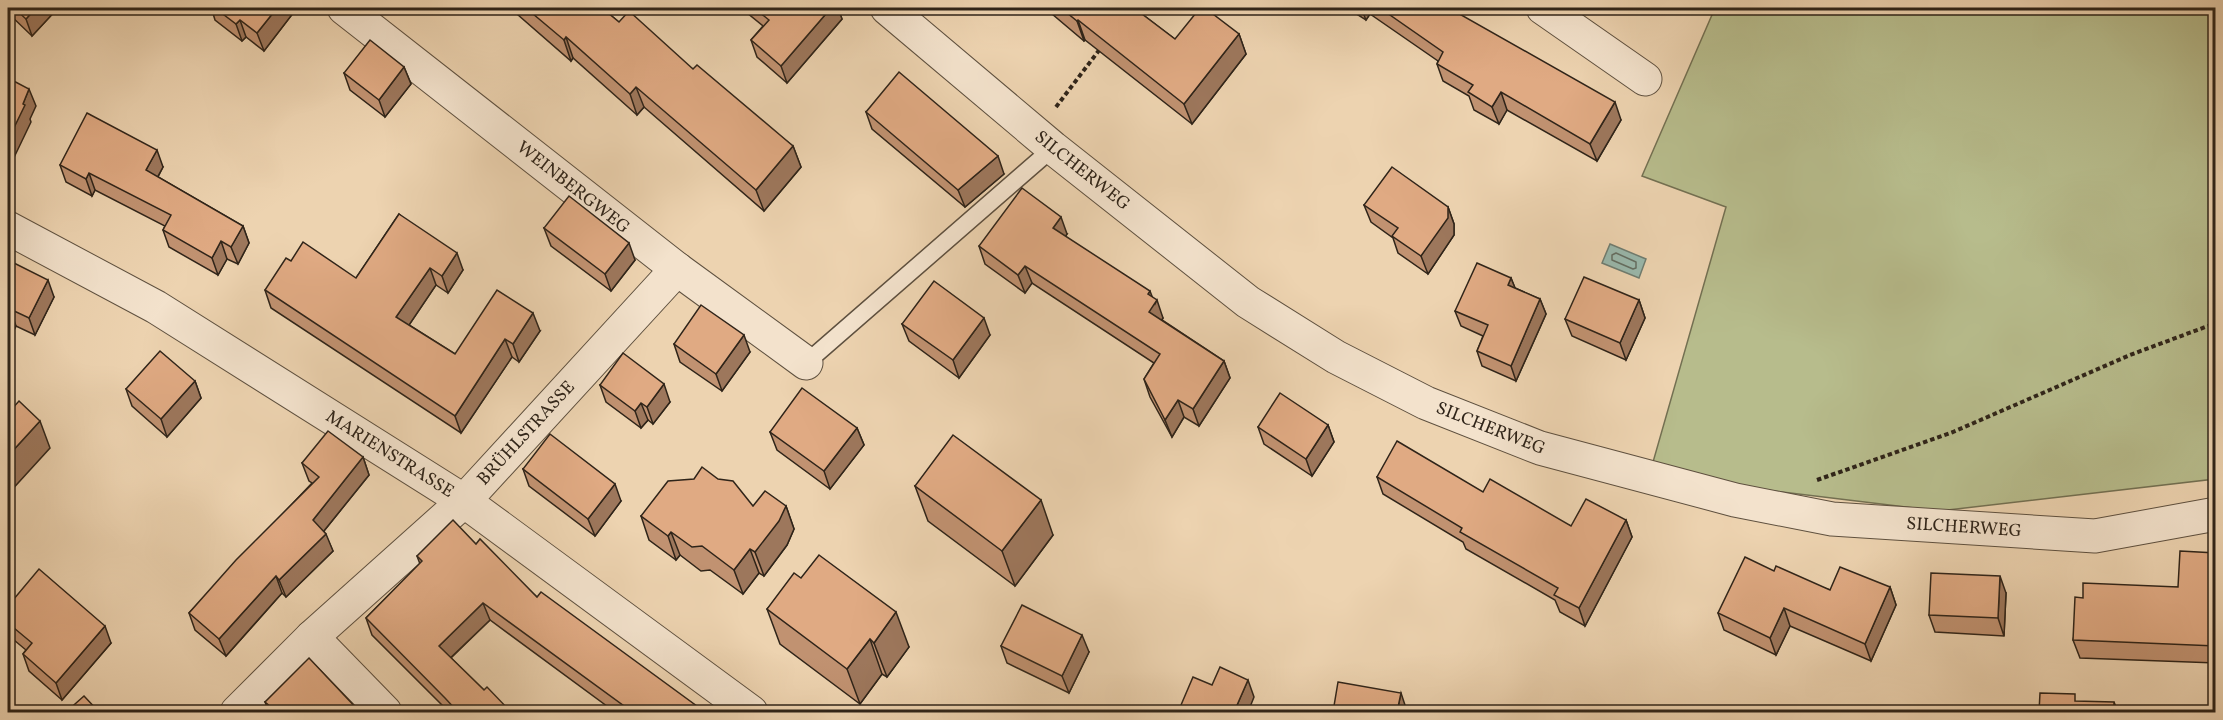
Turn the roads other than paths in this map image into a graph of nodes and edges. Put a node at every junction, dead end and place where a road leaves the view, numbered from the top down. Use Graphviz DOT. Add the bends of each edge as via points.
graph roads {
  1 [pos="344,8"];
  2 [pos="887,8"];
  3 [pos="1543,8"];
  4 [pos="1645,79"];
  5 [pos="1044,141"];
  6 [pos="8,228"];
  7 [pos="677,269"];
  8 [pos="806,363"];
  9 [pos="464,501"];
  10 [pos="2216,514"];
  11 [pos="312,638"];
  12 [pos="237,712"];
  13 [pos="385,712"];
  14 [pos="751,712"];
  1 -- 7 [label="street, WEINBERGWEG"];
  2 -- 5 [label="street, SILCHERWEG"];
  3 -- 4 [label="street"];
  5 -- 8 [label="lane"];
  5 -- 10 [label="street, SILCHERWEG" via="1248,302 1336,357 1426,403 1540,448 1735,500 1832,519 2095,536"];
  6 -- 9 [label="street, MARIENSTRASSE" via="156,307"];
  7 -- 8 [label="street, WEINBERGWEG"];
  7 -- 9 [label="street, BRÜHLSTRASSE"];
  9 -- 11 [label="street, BRÜHLSTRASSE"];
  9 -- 14 [label="street, MARIENSTRASSE"];
  11 -- 12 [label="street, BRÜHLSTRASSE"];
  11 -- 13 [label="street"];
}
